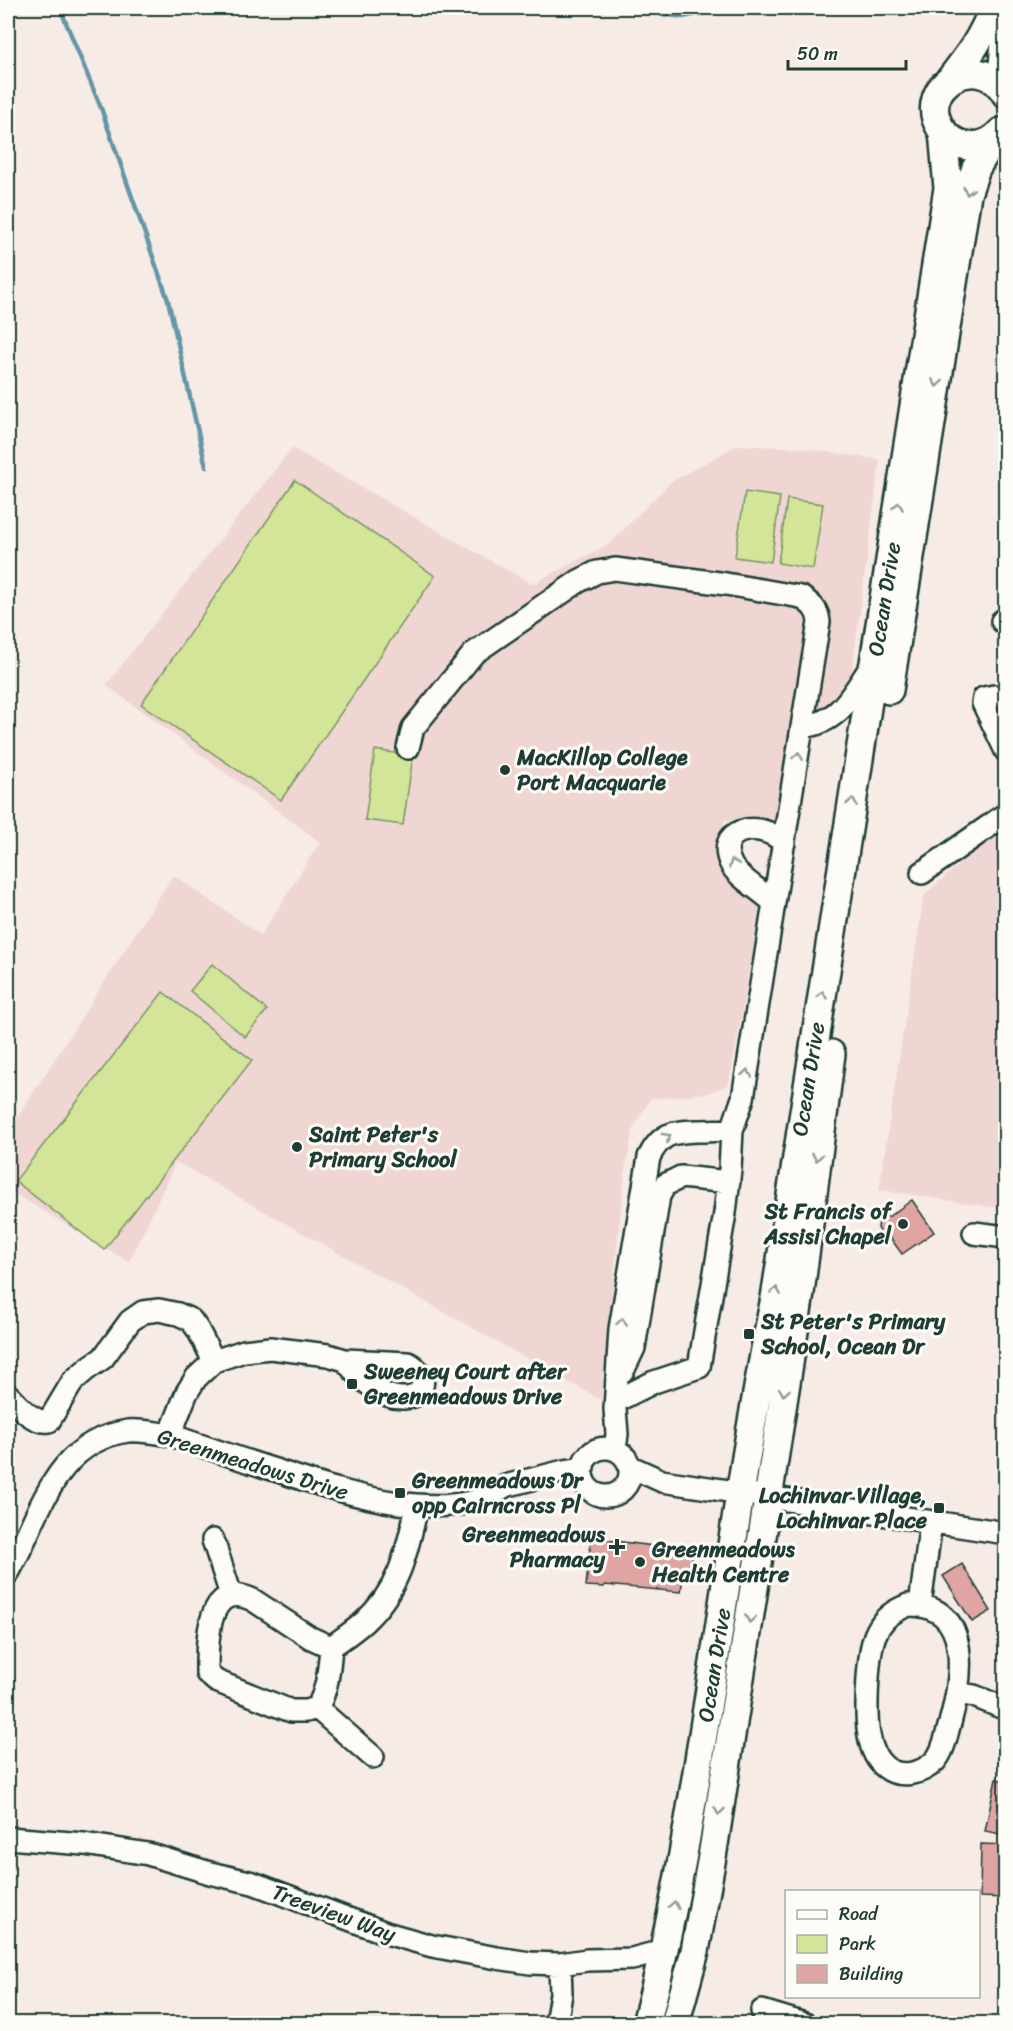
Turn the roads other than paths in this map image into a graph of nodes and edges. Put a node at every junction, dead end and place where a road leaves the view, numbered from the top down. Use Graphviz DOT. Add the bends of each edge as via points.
graph roads {
  1 [pos="993,8"];
  2 [pos="1005,33"];
  3 [pos="949,81"];
  4 [pos="1003,88"];
  5 [pos="1002,130"];
  6 [pos="943,131"];
  7 [pos="874,662"];
  8 [pos="1005,698"];
  9 [pos="998,716"];
  10 [pos="802,727"];
  11 [pos="408,748"];
  12 [pos="1005,751"];
  13 [pos="1005,814"];
  14 [pos="784,843"];
  15 [pos="922,873"];
  16 [pos="774,903"];
  17 [pos="732,1130"];
  18 [pos="729,1182"];
  19 [pos="974,1233"];
  20 [pos="1005,1238"];
  21 [pos="345,1360"];
  22 [pos="214,1361"];
  23 [pos="8,1395"];
  24 [pos="616,1398"];
  25 [pos="170,1435"];
  26 [pos="608,1449"];
  27 [pos="629,1466"];
  28 [pos="584,1476"];
  29 [pos="662,1482"];
  30 [pos="624,1488"];
  31 [pos="740,1493"];
  32 [pos="768,1498"];
  33 [pos="417,1506"];
  34 [pos="931,1522"];
  35 [pos="1005,1533"];
  36 [pos="213,1540"];
  37 [pos="8,1573"];
  38 [pos="231,1595"];
  39 [pos="920,1605"];
  40 [pos="331,1647"];
  41 [pos="957,1693"];
  42 [pos="1001,1707"];
  43 [pos="317,1708"];
  44 [pos="373,1757"];
  45 [pos="8,1838"];
  46 [pos="662,1951"];
  47 [pos="560,1964"];
  48 [pos="762,2011"];
  49 [pos="556,2024"];
  50 [pos="646,2024"];
  51 [pos="675,2024"];
  52 [pos="805,2024"];
  1 -- 3 [label="main road" via="976,46"];
  2 -- 4 [label="main road"];
  3 -- 4 [label="main road" via="976,72 989,76"];
  3 -- 6 [label="main road, Ocean Drive" via="936,103 936,118"];
  5 -- 6 [label="main road" via="981,145 954,141"];
  5 -- 32 [label="main road, Ocean Drive, one-way" via="976,168 967,194 833,1040"];
  7 -- 6 [label="main road, Ocean Drive, one-way" via="948,188"];
  7 -- 10 [label="street" via="842,708 825,723"];
  31 -- 7 [label="main road, Ocean Drive, one-way" via="775,1298"];
  8 -- 9 [label="street" via="984,698 983,703"];
  9 -- 12 [label="street"];
  10 -- 11 [label="street" via="819,622 809,602 801,597 726,584 615,569 579,581 474,653 412,728"];
  14 -- 10 [label="street, one-way"];
  13 -- 15 [label="street"];
  14 -- 16 [label="street"];
  16 -- 14 [label="street, one-way" via="737,872 729,856 729,845 733,835 749,829 775,834"];
  17 -- 16 [label="street, one-way" via="742,1098"];
  17 -- 18 [label="street"];
  24 -- 17 [label="street, one-way" via="620,1329 649,1157 664,1137 675,1132"];
  18 -- 24 [label="street" via="699,1367"];
  18 -- 24 [label="street" via="681,1178 665,1185 659,1196 634,1348"];
  19 -- 20 [label="street"];
  21 -- 22 [label="street" via="270,1348"];
  22 -- 23 [label="street" via="190,1320 159,1310 144,1312 130,1321 104,1358 73,1381 49,1421 35,1419"];
  22 -- 25 [label="street" via="187,1392"];
  24 -- 26 [label="street"];
  25 -- 33 [label="street, Greenmeadows Drive" via="330,1488 387,1503"];
  25 -- 37 [label="street, Greenmeadows Drive" via="128,1431 81,1449 54,1479"];
  26 -- 27 [label="street, Greenmeadows Drive" via="622,1454"];
  26 -- 28 [label="street" via="589,1456"];
  27 -- 29 [label="street, Greenmeadows Drive"];
  27 -- 30 [label="street" via="629,1480"];
  28 -- 30 [label="street, Greenmeadows Drive" via="595,1493 601,1495 613,1495"];
  28 -- 33 [label="street, Greenmeadows Drive" via="510,1494 498,1491 470,1502"];
  29 -- 30 [label="street, Greenmeadows Drive"];
  29 -- 31 [label="street, Greenmeadows Drive"];
  31 -- 32 [label="street, Greenmeadows Drive"];
  46 -- 31 [label="main road, Ocean Drive, one-way" via="690,1819"];
  32 -- 34 [label="street, Greenmeadows Drive"];
  32 -- 51 [label="main road, Ocean Drive, one-way" via="711,1862 695,1951"];
  33 -- 40 [label="street" via="395,1584 364,1623"];
  34 -- 35 [label="street, Greenmeadows Drive"];
  34 -- 39 [label="street"];
  36 -- 38 [label="street"];
  38 -- 40 [label="street" via="244,1595"];
  38 -- 43 [label="street" via="222,1599 212,1617 207,1673 216,1681 291,1711"];
  39 -- 41 [label="street" via="944,1615 952,1626 960,1656"];
  39 -- 41 [label="street" via="894,1611 876,1634 867,1717 870,1740 877,1759 886,1769 912,1774 930,1765 942,1750"];
  40 -- 43 [label="street" via="328,1679"];
  41 -- 42 [label="street"];
  43 -- 44 [label="street"];
  45 -- 47 [label="street, Treeview Way" via="148,1854 253,1883 386,1933 432,1946 508,1960"];
  46 -- 47 [label="street, Treeview Way" via="632,1959"];
  46 -- 50 [label="main road, Ocean Drive"];
  47 -- 49 [label="street"];
  48 -- 52 [label="street"];
}
